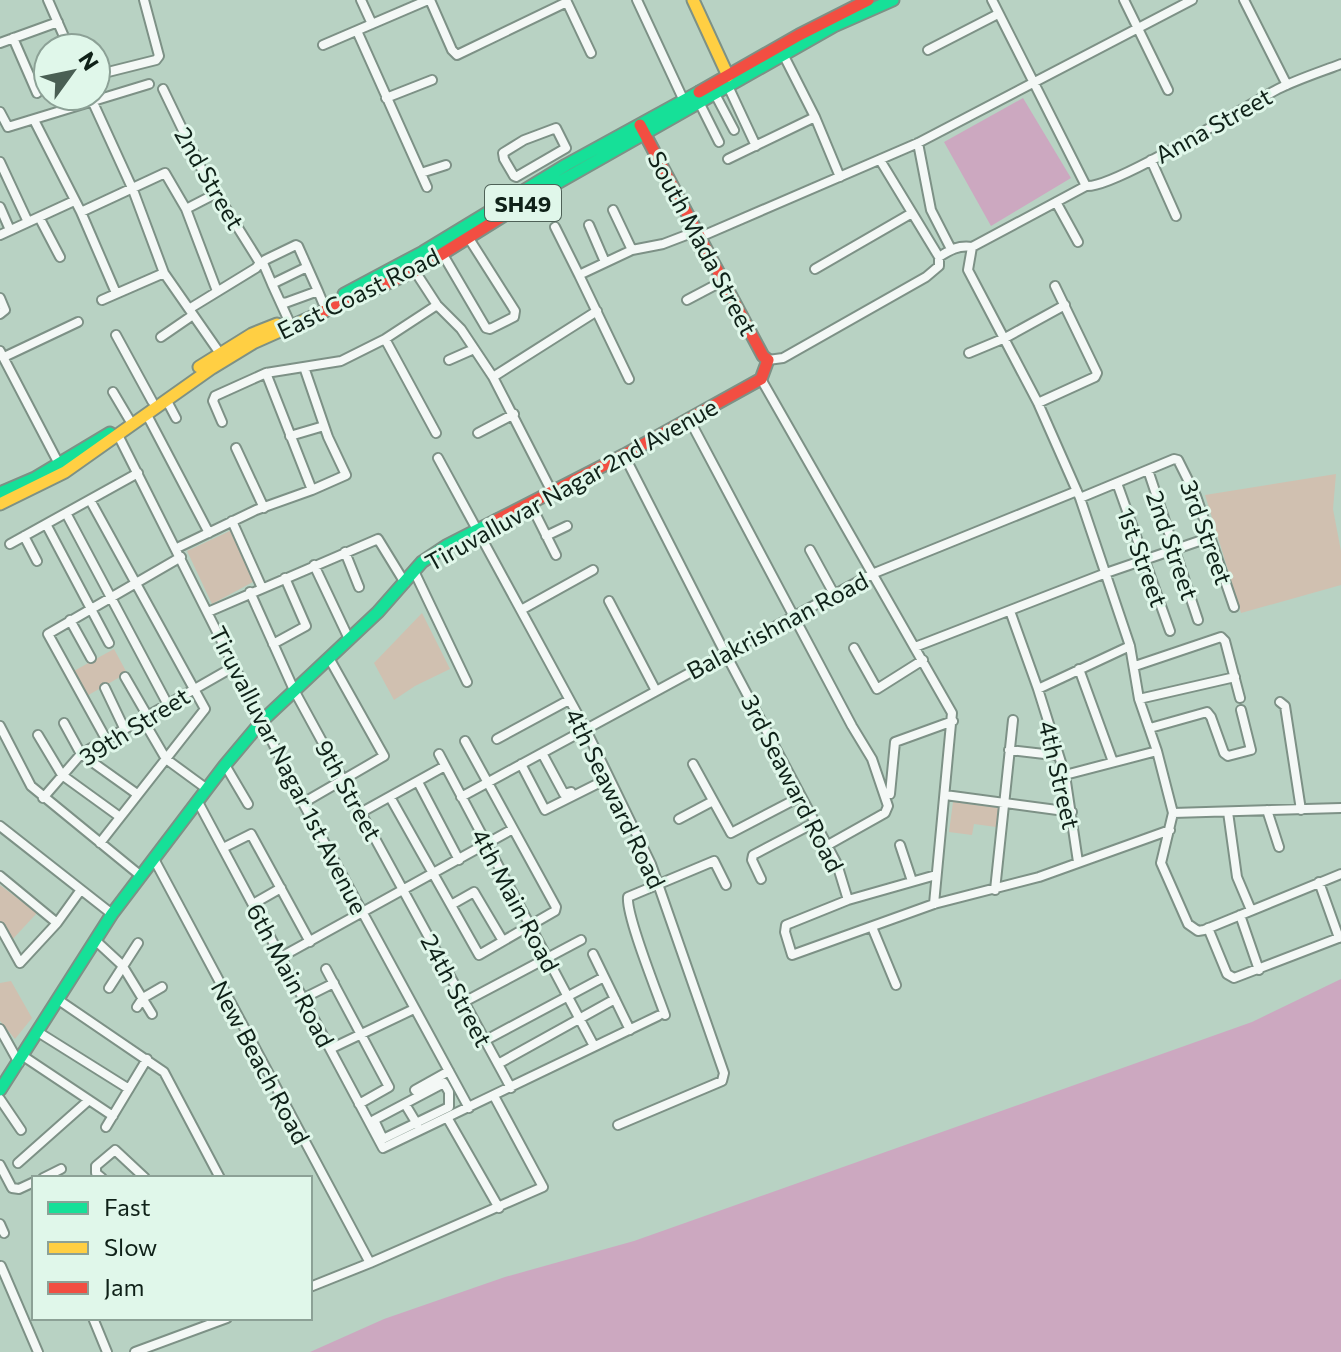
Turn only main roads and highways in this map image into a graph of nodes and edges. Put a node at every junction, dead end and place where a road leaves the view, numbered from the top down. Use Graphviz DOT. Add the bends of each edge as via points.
graph roads {
  1 [pos="693,0"];
  2 [pos="868,0"];
  3 [pos="893,0"];
  4 [pos="764,59"];
  5 [pos="728,81"];
  6 [pos="642,129"];
  7 [pos="412,266"];
  8 [pos="761,379"];
  9 [pos="116,434"];
  10 [pos="0,493"];
  11 [pos="0,504"];
  12 [pos="0,1090"];
  1 -- 5 [label="main road"];
  2 -- 4 [label="main road, SH49"];
  3 -- 4 [label="main road, East Coast Road / SH49"];
  4 -- 5 [label="main road, East Coast Road / SH49"];
  5 -- 6 [label="main road, East Coast Road / SH49"];
  5 -- 6 [label="main road, East Coast Road / SH49" via="715,94"];
  6 -- 7 [label="main road, East Coast Road / SH49" via="442,253"];
  6 -- 7 [label="main road, East Coast Road / SH49" via="547,177"];
  6 -- 8 [label="main road, South Mada Street" via="768,360"];
  7 -- 9 [label="main road, East Coast Road / SH49" via="253,343"];
  7 -- 9 [label="main road, East Coast Road / SH49" via="219,352"];
  8 -- 12 [label="main road, Tiruvalluvar Nagar 2nd Avenue" via="446,546 414,571 262,721 225,765 112,914"];
  9 -- 10 [label="main road, East Coast Road / SH49"];
  9 -- 11 [label="main road, East Coast Road / SH49" via="65,472"];
}
